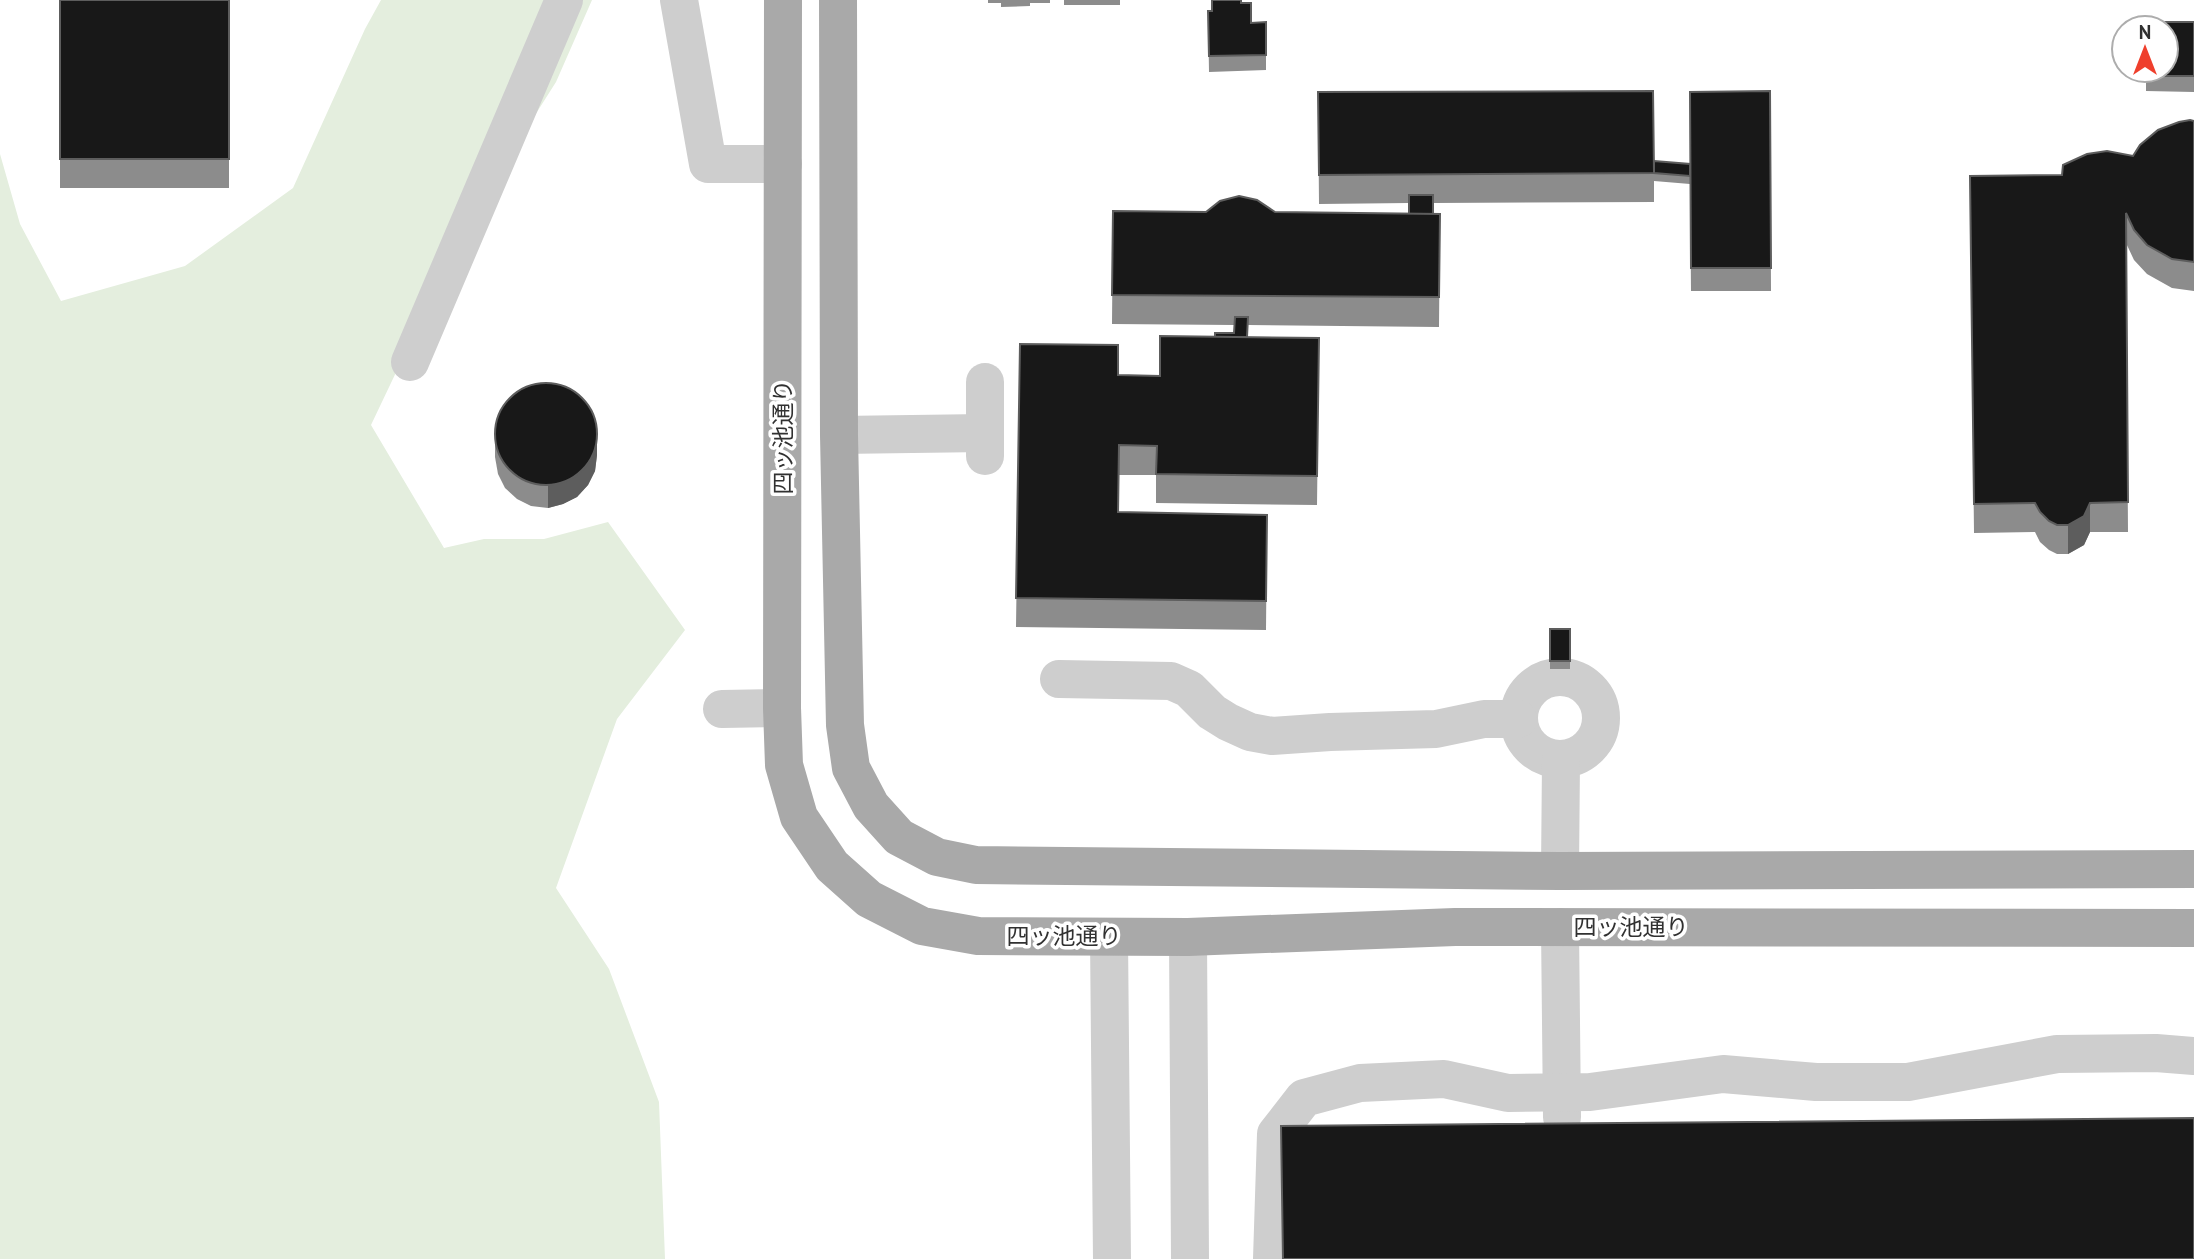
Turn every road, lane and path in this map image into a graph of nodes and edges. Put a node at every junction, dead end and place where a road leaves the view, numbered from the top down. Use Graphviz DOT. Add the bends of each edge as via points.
graph roads {
  1 [pos="564,0"];
  2 [pos="679,0"];
  3 [pos="783,0"];
  4 [pos="838,0"];
  5 [pos="783,164"];
  6 [pos="410,362"];
  7 [pos="985,382"];
  8 [pos="839,435"];
  9 [pos="1059,679"];
  10 [pos="782,708"];
  11 [pos="722,709"];
  12 [pos="1518,719"];
  13 [pos="1561,760"];
  14 [pos="2194,869"];
  15 [pos="1560,872"];
  16 [pos="1560,927"];
  17 [pos="2194,928"];
  18 [pos="1109,937"];
  19 [pos="1188,937"];
  20 [pos="2194,1056"];
  21 [pos="1562,1106"];
  22 [pos="1112,1259"];
  23 [pos="1190,1259"];
  24 [pos="1272,1259"];
  1 -- 6 [label="lane"];
  2 -- 5 [label="lane" via="708,164"];
  3 -- 5 [label="main road, 四ッ池通り"];
  4 -- 8 [label="main road"];
  5 -- 10 [label="main road, 四ッ池通り"];
  7 -- 8 [label="lane" via="985,445"];
  8 -- 15 [label="main road" via="845,712 851,768 871,806 899,836 937,857 975,865"];
  9 -- 12 [label="lane" via="1171,681 1189,689 1228,722 1272,736 1436,729 1484,719"];
  10 -- 11 [label="lane"];
  10 -- 18 [label="main road, 四ッ池通り" via="784,765 799,817 832,866 869,899 922,926 978,936"];
  12 -- 13 [label="lane" via="1531,748"];
  12 -- 13 [label="lane" via="1521,703 1543,680 1560,676 1590,688 1615,719 1591,747 1577,757"];
  13 -- 15 [label="lane"];
  14 -- 15 [label="main road"];
  16 -- 17 [label="main road, 四ッ池通り"];
  16 -- 19 [label="main road, 四ッ池通り"];
  16 -- 21 [label="lane"];
  18 -- 19 [label="main road, 四ッ池通り"];
  18 -- 22 [label="lane"];
  19 -- 23 [label="lane"];
  20 -- 21 [label="lane" via="2057,1054 1908,1082 1816,1082 1723,1074 1591,1092"];
  21 -- 24 [label="lane" via="1444,1079 1360,1083 1304,1098 1276,1134"];
}
